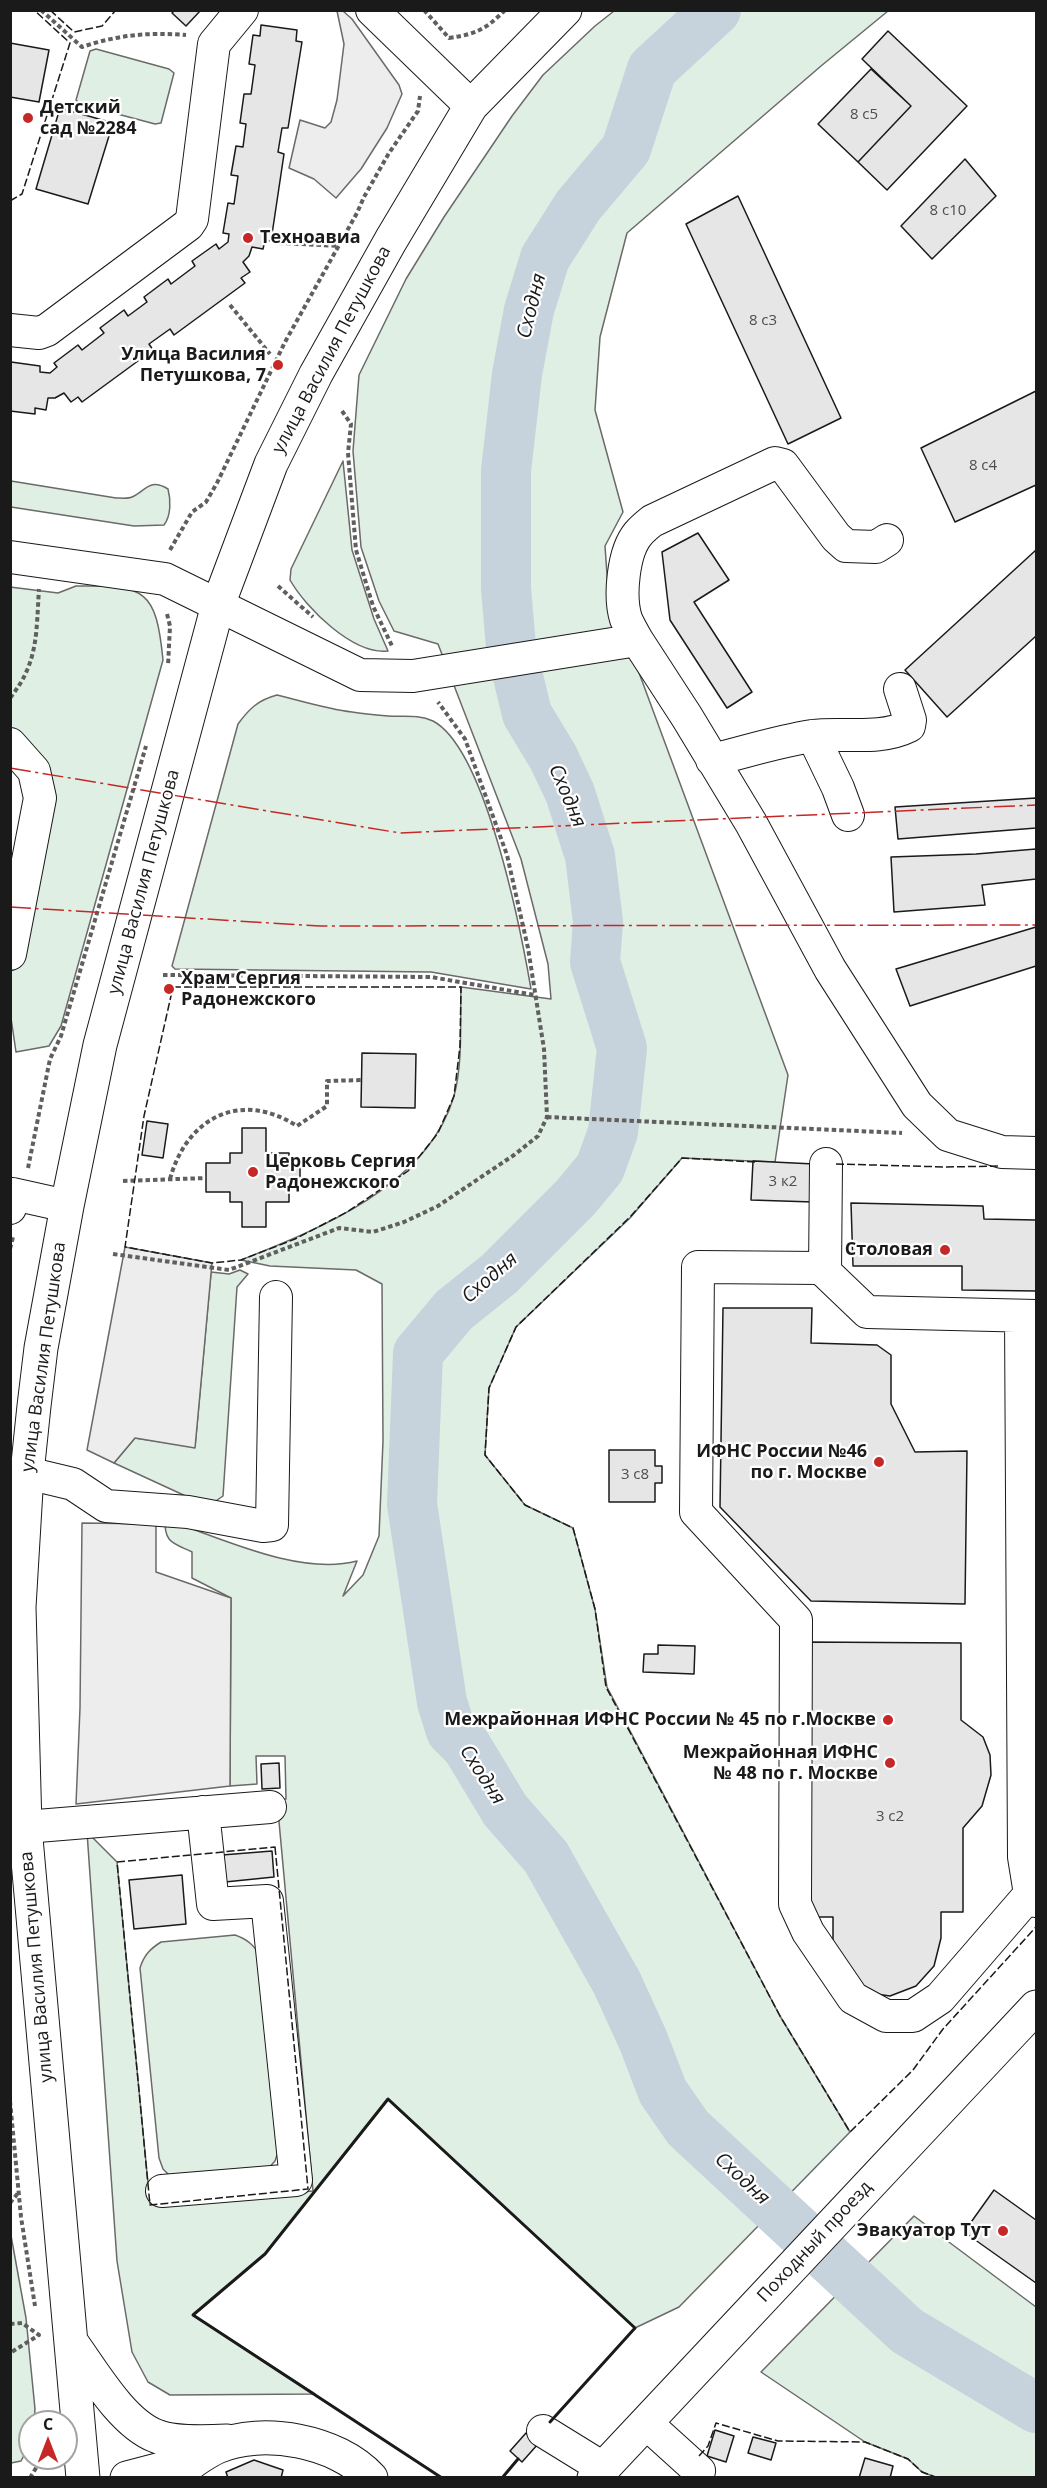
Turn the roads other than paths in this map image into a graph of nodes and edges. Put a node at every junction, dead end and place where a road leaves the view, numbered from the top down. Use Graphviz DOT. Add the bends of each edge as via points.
graph roads {
  1 [pos="242,10"];
  2 [pos="372,10"];
  3 [pos="565,10"];
  4 [pos="471,105"];
  5 [pos="10,330"];
  6 [pos="887,540"];
  7 [pos="10,557"];
  8 [pos="218,605"];
  9 [pos="637,640"];
  10 [pos="900,689"];
  11 [pos="813,736"];
  12 [pos="10,744"];
  13 [pos="712,760"];
  14 [pos="848,815"];
  15 [pos="10,954"];
  16 [pos="1036,1154"];
  17 [pos="826,1164"];
  18 [pos="14,1197"];
  19 [pos="66,1206"];
  20 [pos="825,1272"];
  21 [pos="276,1297"];
  22 [pos="1029,1316"];
  23 [pos="27,1473"];
  24 [pos="270,1807"];
  25 [pos="203,1812"];
  26 [pos="25,1827"];
  27 [pos="1033,1897"];
  28 [pos="1036,2007"];
  29 [pos="162,2191"];
  30 [pos="56,2343"];
  31 [pos="646,2423"];
  32 [pos="543,2431"];
  33 [pos="243,2440"];
  34 [pos="182,2469"];
  35 [pos="598,2473"];
  36 [pos="705,2476"];
  37 [pos="83,2478"];
  38 [pos="128,2478"];
  39 [pos="371,2478"];
  1 -- 5 [label="street" via="214,44 192,219 188,225 47,330"];
  2 -- 4 [label="street"];
  3 -- 4 [label="main road, улица Василия Петушкова"];
  4 -- 8 [label="main road, улица Василия Петушкова" via="316,374 272,464"];
  6 -- 9 [label="street" via="876,547 846,546 783,465 775,463 652,521 637,535 627,557 623,580 626,619"];
  7 -- 8 [label="street" via="165,579"];
  8 -- 9 [label="street" via="360,675 413,676"];
  8 -- 19 [label="main road, улица Василия Петушкова" via="100,1045"];
  9 -- 13 [label="street"];
  10 -- 11 [label="street" via="909,726 879,735"];
  11 -- 13 [label="street"];
  11 -- 14 [label="street"];
  12 -- 15 [label="street" via="34,771 40,798"];
  13 -- 16 [label="street" via="752,823 830,969 917,1104 948,1135 1002,1152"];
  17 -- 20 [label="street"];
  18 -- 19 [label="street"];
  19 -- 23 [label="main road, улица Василия Петушкова" via="41,1348"];
  20 -- 22 [label="street" via="867,1312"];
  20 -- 27 [label="street" via="698,1267 696,1512 796,1620 795,1904 808,1932 853,1998 886,2016 913,2016 940,1998"];
  21 -- 23 [label="street" via="272,1525 180,1511 106,1506 73,1484"];
  22 -- 27 [label="street" via="1024,1857"];
  23 -- 26 [label="main road, улица Василия Петушкова" via="19,1606"];
  24 -- 25 [label="street"];
  25 -- 26 [label="street"];
  25 -- 29 [label="street" via="213,1904 267,1901 296,2180"];
  26 -- 30 [label="main road, улица Василия Петушкова"];
  28 -- 31 [label="main road, Походный проезд"];
  30 -- 33 [label="main road" via="135,2422 157,2436 200,2442"];
  30 -- 37 [label="main road, улица Василия Петушкова"];
  31 -- 35 [label="main road, Походный проезд"];
  31 -- 36 [label="street"];
  32 -- 35 [label="street"];
  33 -- 34 [label="main road" via="219,2447"];
  33 -- 39 [label="main road" via="305,2442 334,2450"];
  34 -- 38 [label="main road"];
}
